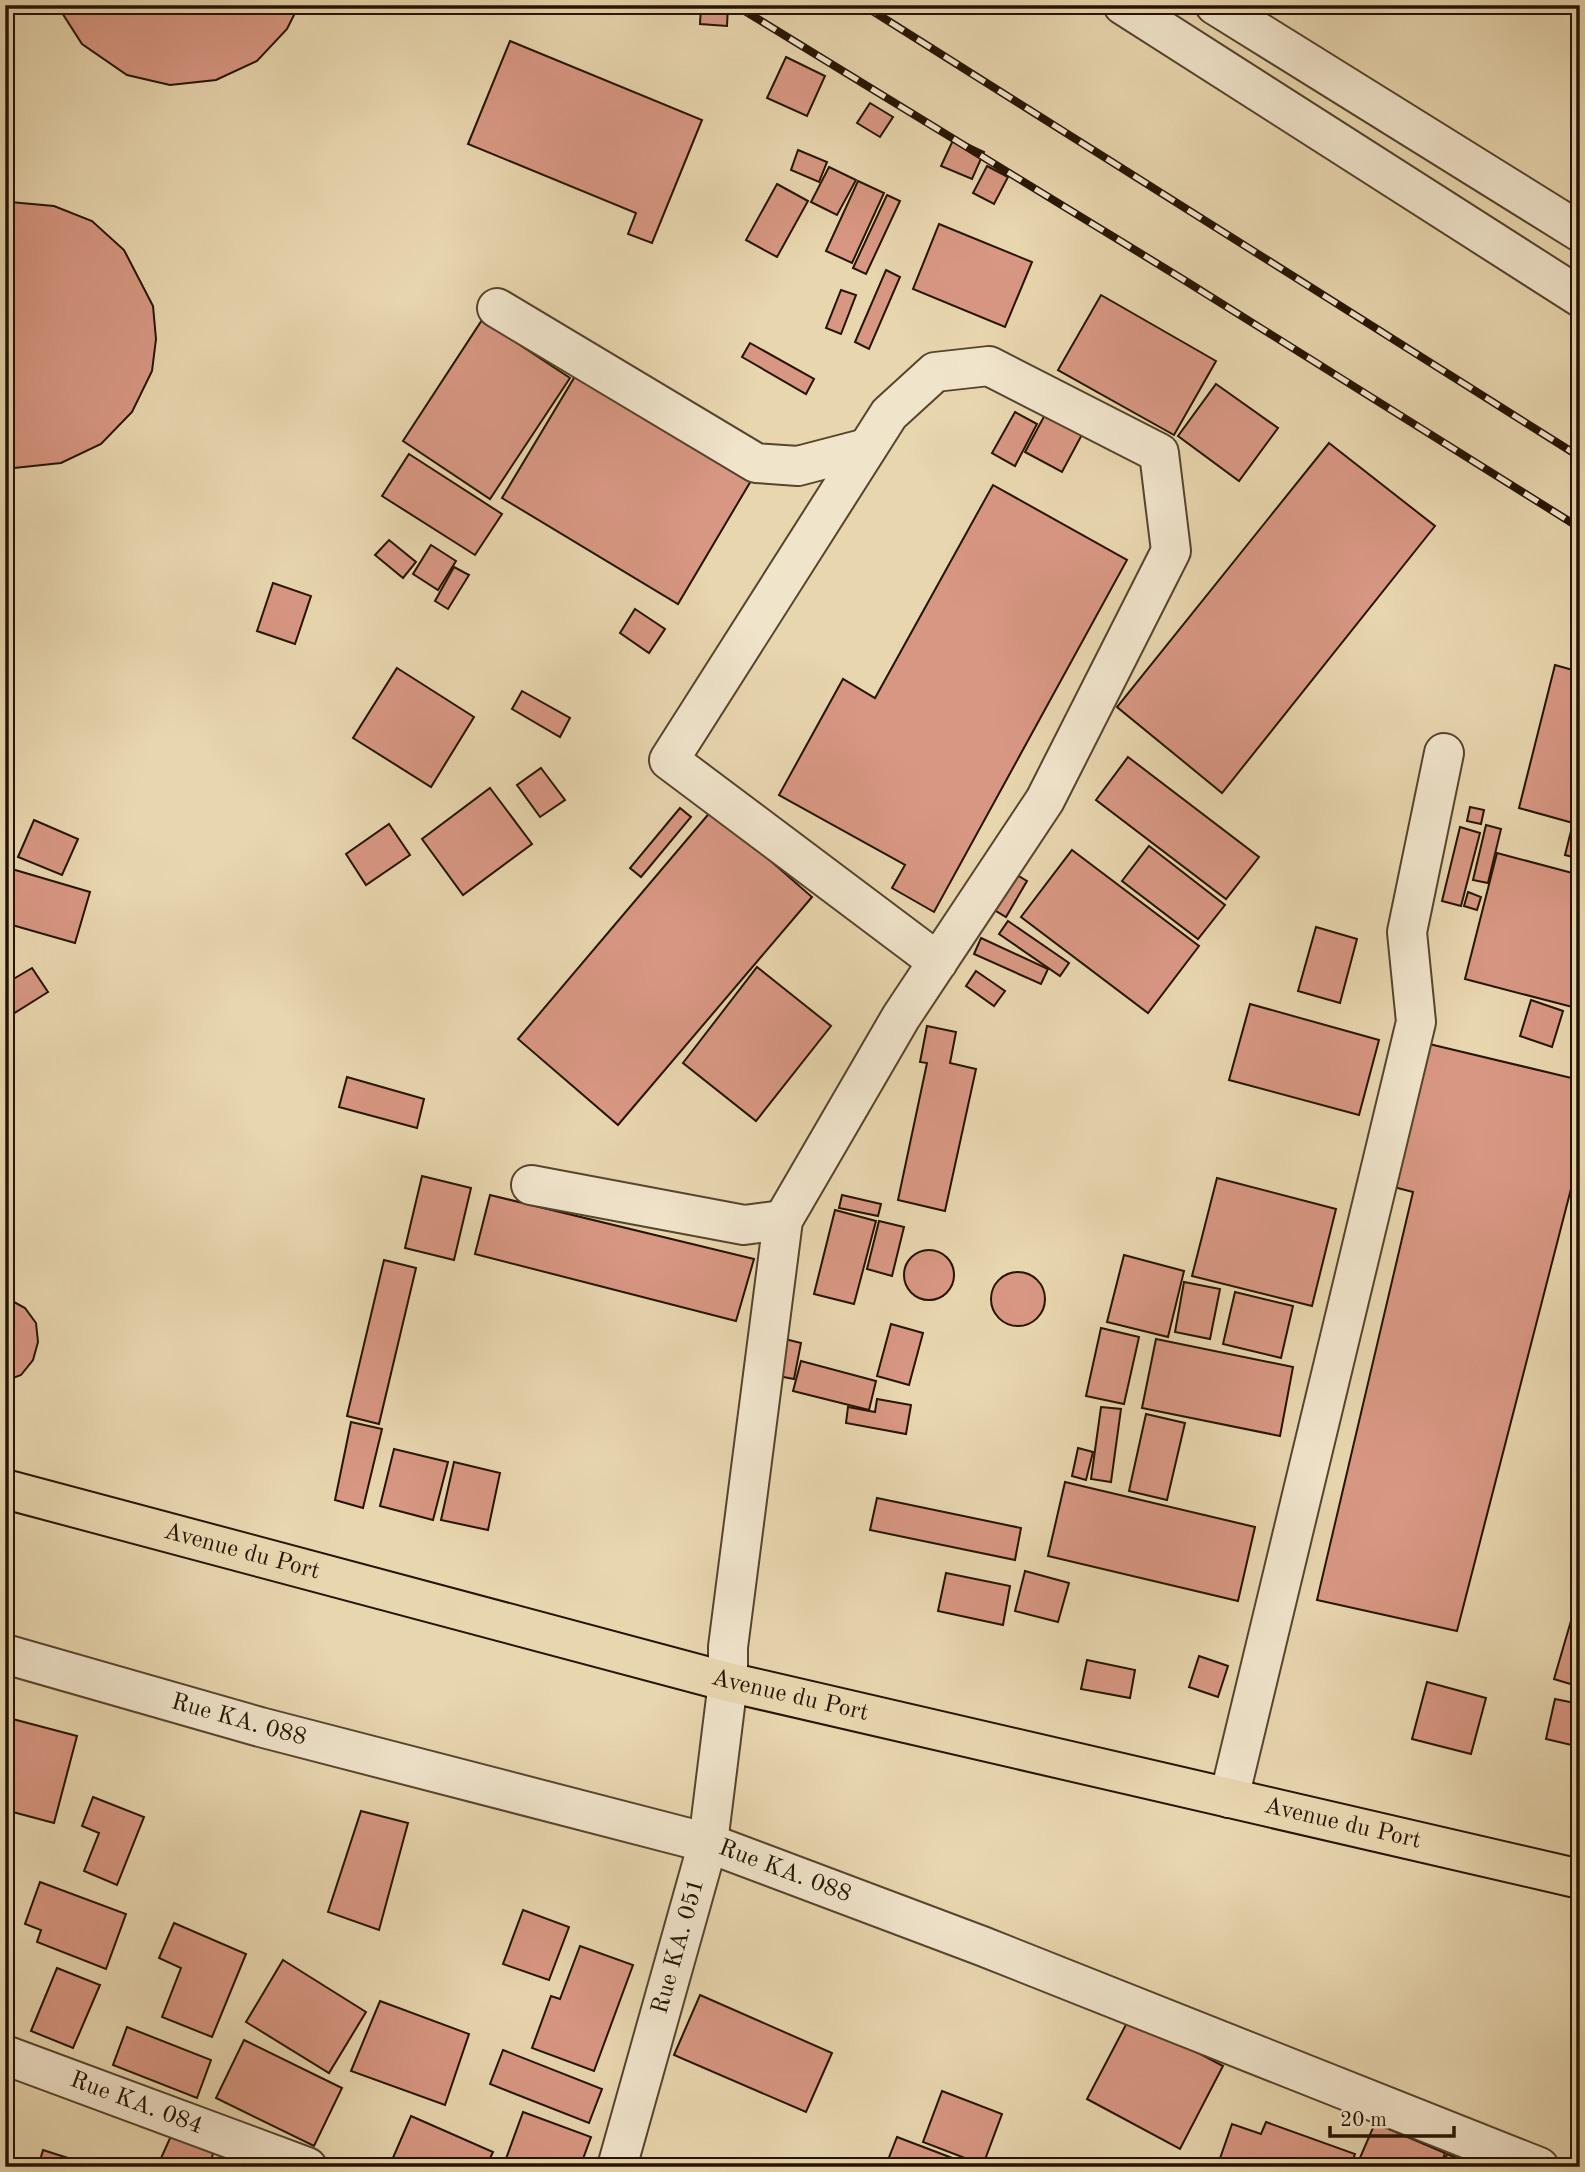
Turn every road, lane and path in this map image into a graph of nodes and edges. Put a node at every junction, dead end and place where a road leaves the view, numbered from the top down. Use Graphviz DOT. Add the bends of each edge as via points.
graph roads {
  1 [pos="1123,5"];
  2 [pos="1215,5"];
  3 [pos="1580,232"];
  4 [pos="1580,297"];
  5 [pos="497,308"];
  6 [pos="867,448"];
  7 [pos="1444,753"];
  8 [pos="938,962"];
  9 [pos="531,1185"];
  10 [pos="783,1220"];
  11 [pos="5,1489"];
  12 [pos="5,1654"];
  13 [pos="729,1682"];
  14 [pos="1229,1798"];
  15 [pos="708,1843"];
  16 [pos="1580,1879"];
  17 [pos="5,2055"];
  18 [pos="307,2167"];
  19 [pos="617,2167"];
  20 [pos="1539,2167"];
  1 -- 4 [label="street"];
  2 -- 3 [label="street"];
  5 -- 6 [label="street" via="756,463 798,466"];
  6 -- 8 [label="street" via="669,760"];
  6 -- 8 [label="street" via="889,414 935,372 989,366 1159,453 1171,551 1045,800"];
  7 -- 14 [label="street" via="1407,932 1416,1022"];
  8 -- 10 [label="street"];
  9 -- 10 [label="street" via="744,1225"];
  10 -- 13 [label="street, Rue KA. 051" via="728,1647"];
  11 -- 13 [label="main road, Avenue du Port"];
  12 -- 15 [label="street, Rue KA. 088" via="260,1727"];
  13 -- 14 [label="main road, Avenue du Port"];
  13 -- 15 [label="street, Rue KA. 051"];
  14 -- 16 [label="main road, Avenue du Port"];
  15 -- 19 [label="street, Rue KA. 051"];
  15 -- 20 [label="street, Rue KA. 088" via="982,1946"];
  17 -- 18 [label="street, Rue KA. 084"];
}
